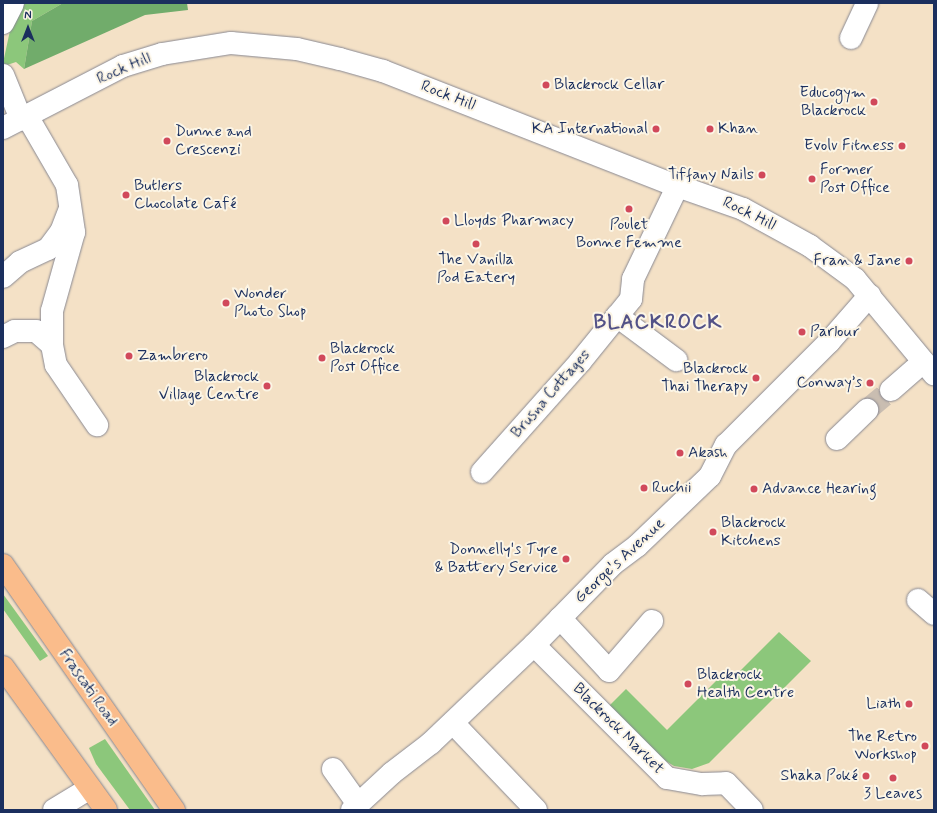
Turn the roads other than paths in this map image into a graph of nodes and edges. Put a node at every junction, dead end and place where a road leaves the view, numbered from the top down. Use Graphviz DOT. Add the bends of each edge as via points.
graph roads {
  1 [pos="13,3"];
  2 [pos="867,3"];
  3 [pos="3,23"];
  4 [pos="850,38"];
  5 [pos="3,75"];
  6 [pos="17,121"];
  7 [pos="678,185"];
  8 [pos="71,206"];
  9 [pos="3,277"];
  10 [pos="870,295"];
  11 [pos="617,316"];
  12 [pos="3,337"];
  13 [pos="52,345"];
  14 [pos="676,360"];
  15 [pos="929,368"];
  16 [pos="891,390"];
  17 [pos="867,410"];
  18 [pos="97,425"];
  19 [pos="837,439"];
  20 [pos="482,472"];
  21 [pos="3,565"];
  22 [pos="560,618"];
  23 [pos="652,621"];
  24 [pos="534,645"];
  25 [pos="3,667"];
  26 [pos="453,722"];
  27 [pos="333,769"];
  28 [pos="90,788"];
  29 [pos="355,807"];
  30 [pos="54,810"];
  31 [pos="106,810"];
  32 [pos="174,810"];
  33 [pos="536,810"];
  34 [pos="752,810"];
  1 -- 3 [label="street"];
  2 -- 4 [label="street"];
  5 -- 6 [label="street"];
  6 -- 7 [label="street, Rock Hill" via="123,66 162,54 231,43 266,45 340,59 383,71"];
  6 -- 8 [label="street" via="62,175"];
  7 -- 10 [label="street, Rock Hill" via="743,209 810,246 855,279"];
  7 -- 11 [label="street, Brusna Cottages" via="633,279 631,299"];
  8 -- 9 [label="street" via="61,232 52,246 20,262"];
  8 -- 13 [label="street" via="73,242 52,311"];
  10 -- 15 [label="street, Rock Hill"];
  10 -- 22 [label="street, George's Avenue" via="829,342 726,445 710,476 637,546 613,564"];
  11 -- 14 [label="street"];
  11 -- 20 [label="street, Brusna Cottages" via="580,362"];
  12 -- 13 [label="street" via="15,330 36,331"];
  13 -- 18 [label="street" via="56,365"];
  15 -- 16 [label="street"];
  17 -- 19 [label="street"];
  21 -- 32 [label="highway, Frascati Road"];
  22 -- 23 [label="street" via="609,671"];
  22 -- 24 [label="street, George's Avenue"];
  24 -- 26 [label="street, George's Avenue"];
  24 -- 34 [label="street, Blackrock Market" via="667,778 702,784 726,783"];
  25 -- 28 [label="highway"];
  26 -- 29 [label="street, George's Avenue"];
  26 -- 33 [label="street"];
  27 -- 29 [label="street"];
  28 -- 30 [label="street"];
  28 -- 31 [label="highway"];
}
